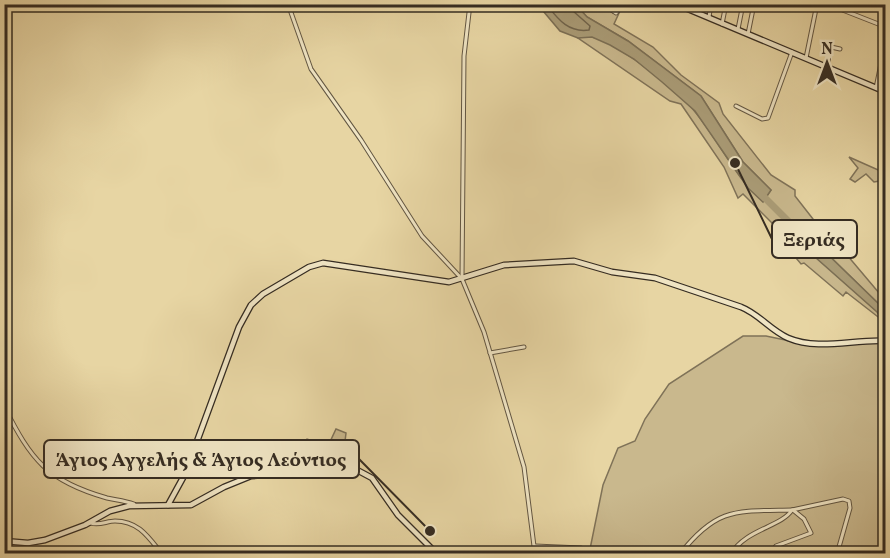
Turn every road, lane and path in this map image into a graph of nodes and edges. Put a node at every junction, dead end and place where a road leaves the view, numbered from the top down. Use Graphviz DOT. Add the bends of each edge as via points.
graph roads {
  1 [pos="288,4"];
  2 [pos="470,4"];
  3 [pos="602,4"];
  4 [pos="623,4"];
  5 [pos="711,4"];
  6 [pos="726,4"];
  7 [pos="743,4"];
  8 [pos="754,4"];
  9 [pos="817,4"];
  10 [pos="679,5"];
  11 [pos="836,7"];
  12 [pos="709,19"];
  13 [pos="722,24"];
  14 [pos="885,27"];
  15 [pos="738,29"];
  16 [pos="748,34"];
  17 [pos="885,39"];
  18 [pos="840,49"];
  19 [pos="792,52"];
  20 [pos="806,58"];
  21 [pos="827,67"];
  22 [pos="876,88"];
  23 [pos="885,92"];
  24 [pos="736,106"];
  25 [pos="462,279"];
  26 [pos="885,341"];
  27 [pos="524,347"];
  28 [pos="490,353"];
  29 [pos="4,406"];
  30 [pos="135,505"];
  31 [pos="168,505"];
  32 [pos="792,510"];
  33 [pos="90,522"];
  34 [pos="4,542"];
  35 [pos="534,546"];
  36 [pos="581,548"];
  37 [pos="162,554"];
  38 [pos="437,554"];
  39 [pos="535,554"];
  40 [pos="680,554"];
  41 [pos="731,554"];
  42 [pos="777,554"];
  43 [pos="837,554"];
  1 -- 25 [label="street" via="311,69 422,236"];
  2 -- 25 [label="street" via="464,56"];
  3 -- 4 [label="street" via="616,13"];
  5 -- 12 [label="street"];
  6 -- 13 [label="street"];
  7 -- 15 [label="street"];
  8 -- 16 [label="street"];
  9 -- 20 [label="street"];
  10 -- 12 [label="street"];
  11 -- 14 [label="street"];
  12 -- 13 [label="street"];
  13 -- 15 [label="street"];
  15 -- 16 [label="street"];
  16 -- 19 [label="street"];
  17 -- 22 [label="street"];
  18 -- 21 [label="street" via="831,45"];
  19 -- 20 [label="street"];
  19 -- 24 [label="street" via="768,118 762,120"];
  20 -- 21 [label="street"];
  21 -- 22 [label="street"];
  22 -- 23 [label="street"];
  25 -- 26 [label="street" via="504,265 574,261 655,278 741,307 794,340 826,344"];
  25 -- 28 [label="street"];
  25 -- 31 [label="street" via="442,282 323,263 263,294 251,305 239,327 185,474"];
  27 -- 28 [label="street"];
  28 -- 35 [label="street" via="528,481"];
  29 -- 30 [label="street" via="32,456 49,473 87,491"];
  30 -- 31 [label="street"];
  30 -- 33 [label="street" via="110,511"];
  31 -- 38 [label="street" via="191,505 238,480 266,473 357,470 372,478 398,515"];
  32 -- 40 [label="street" via="745,509 731,513 705,525"];
  32 -- 41 [label="street" via="747,537"];
  32 -- 42 [label="street" via="811,531 776,546 772,550"];
  32 -- 43 [label="street" via="849,501"];
  33 -- 34 [label="street" via="39,541"];
  33 -- 37 [label="street" via="96,525 116,521 141,528"];
  35 -- 36 [label="street"];
  35 -- 39 [label="street"];
}
